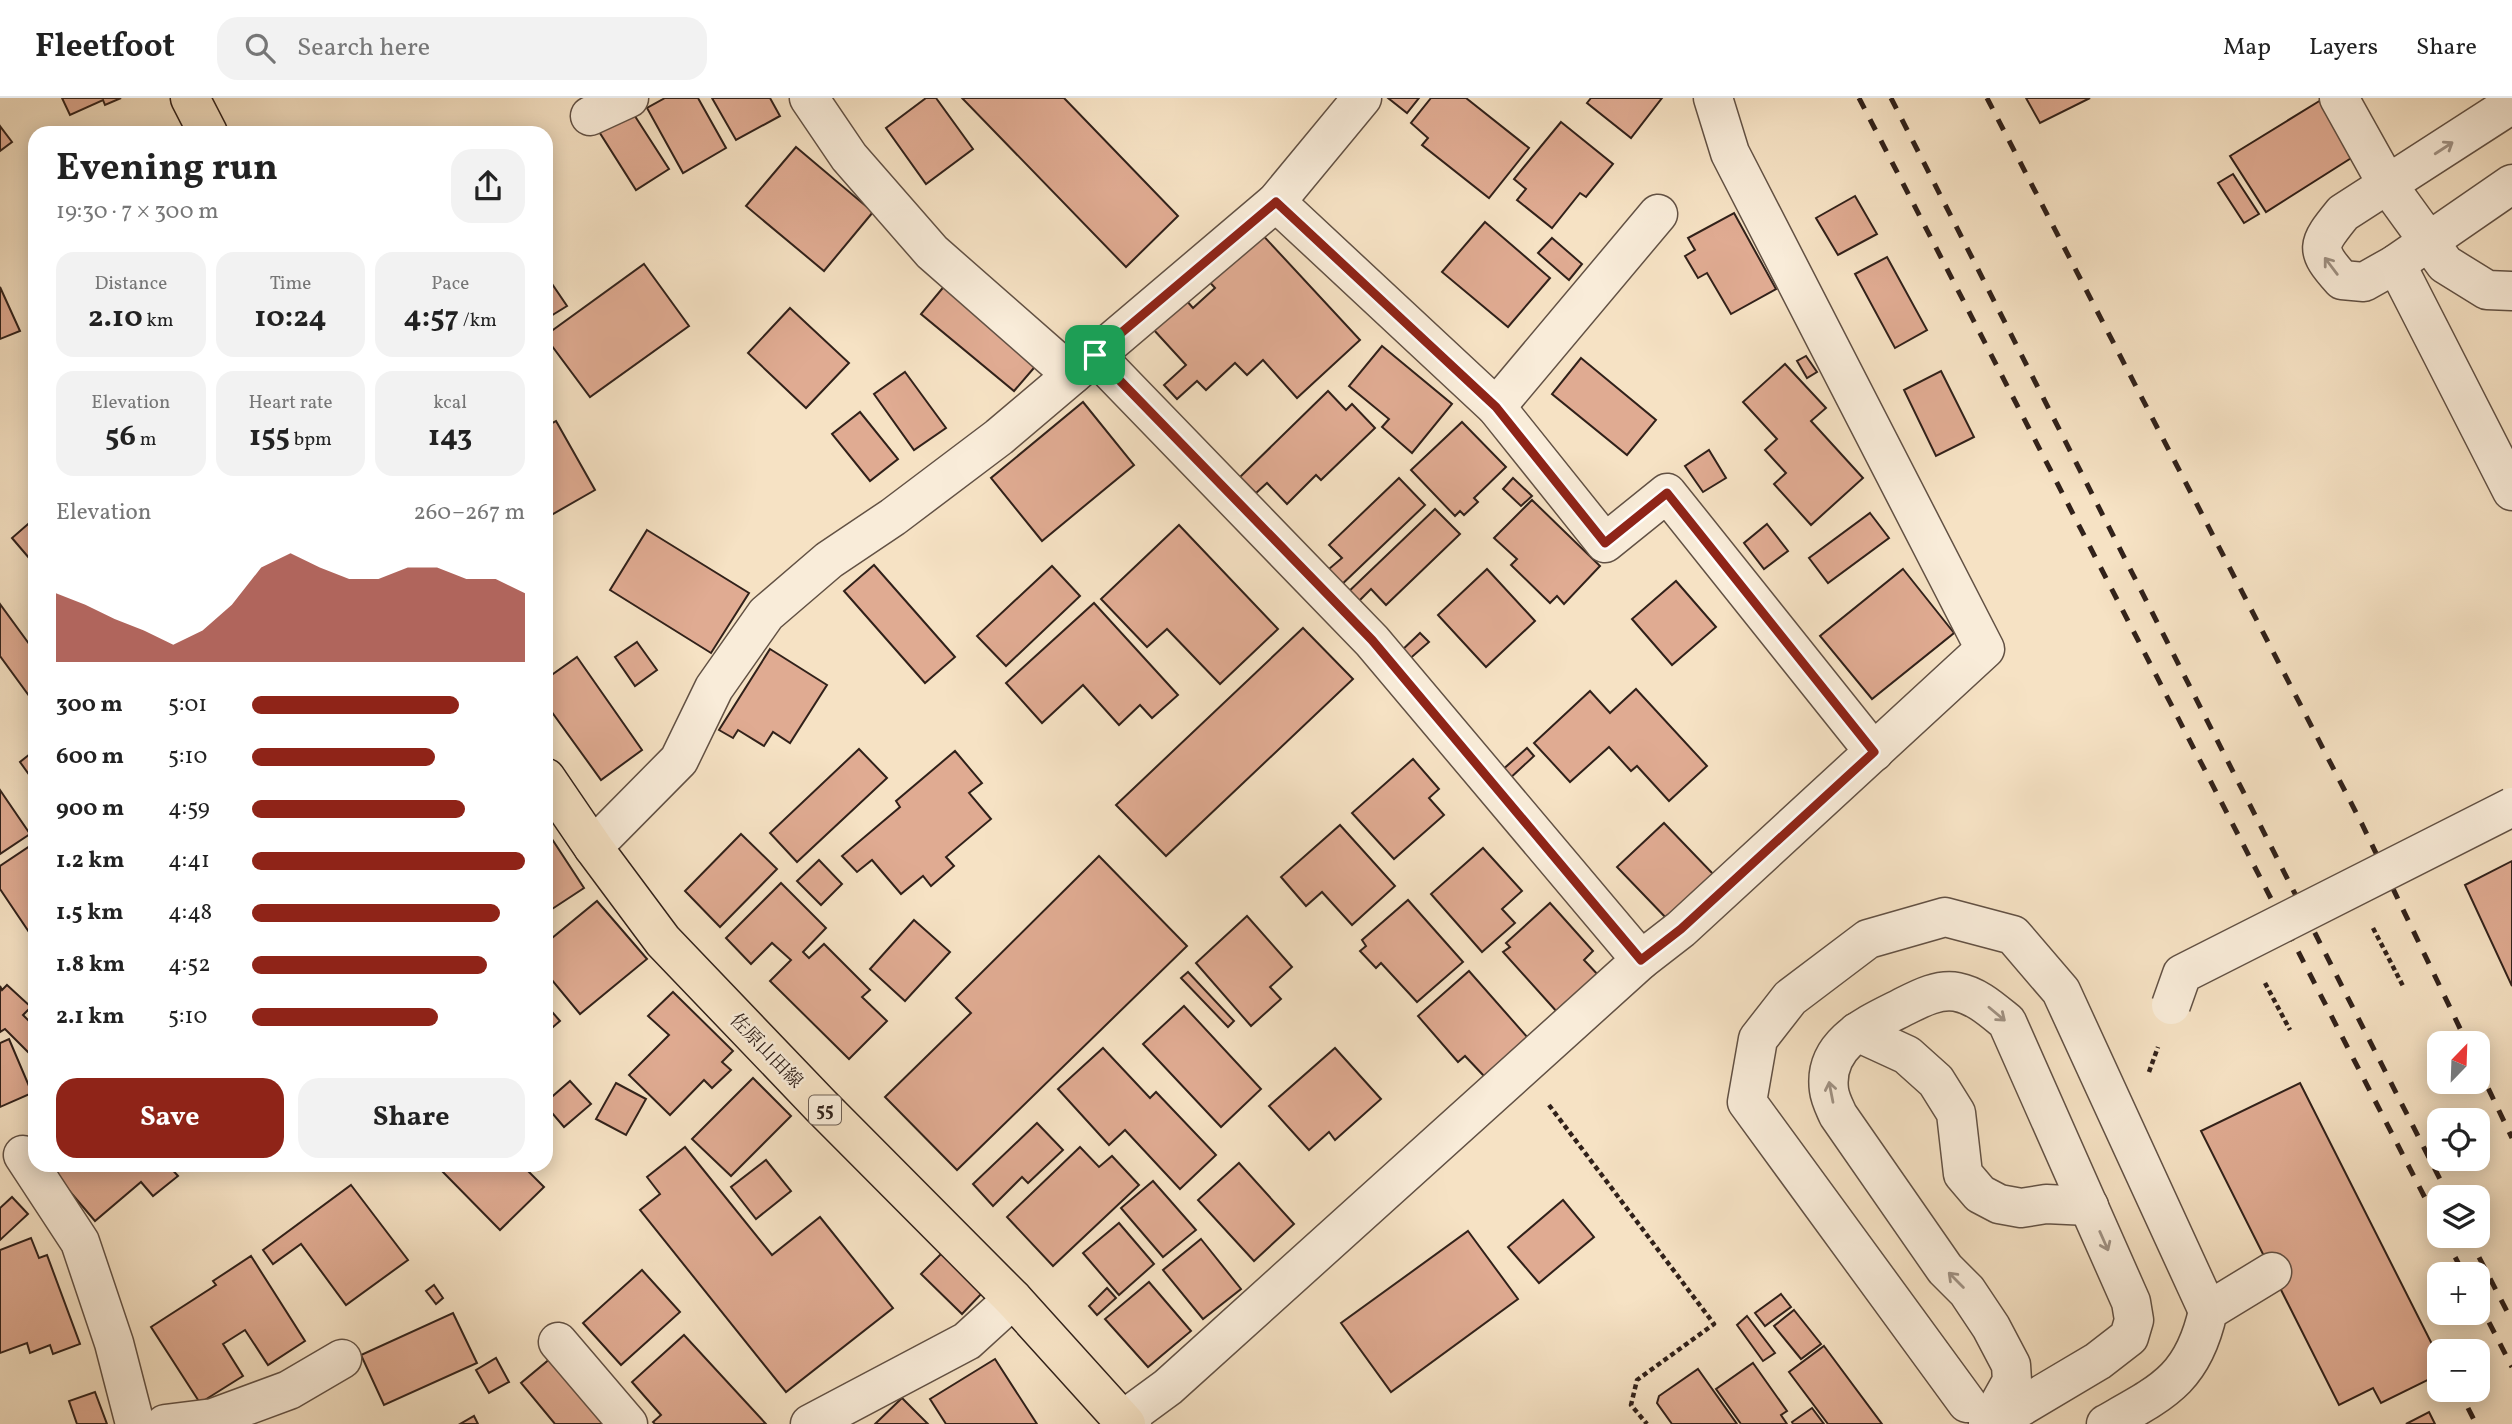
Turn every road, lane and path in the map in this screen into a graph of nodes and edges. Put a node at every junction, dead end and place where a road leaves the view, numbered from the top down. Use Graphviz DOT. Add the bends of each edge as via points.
graph roads {
  1 [pos="190,98"];
  2 [pos="629,98"];
  3 [pos="809,98"];
  4 [pos="1362,98"];
  5 [pos="1713,98"];
  6 [pos="2339,98"];
  7 [pos="2512,104"];
  8 [pos="590,116"];
  9 [pos="204,126"];
  10 [pos="2387,184"];
  11 [pos="2512,184"];
  12 [pos="1276,202"];
  13 [pos="1658,214"];
  14 [pos="2428,241"];
  15 [pos="2396,264"];
  16 [pos="2512,291"];
  17 [pos="1083,365"];
  18 [pos="1496,407"];
  19 [pos="2512,491"];
  20 [pos="1874,752"];
  21 [pos="553,788"];
  22 [pos="2512,807"];
  23 [pos="593,847"];
  24 [pos="2372,927"];
  25 [pos="1641,960"];
  26 [pos="2265,982"];
  27 [pos="2403,986"];
  28 [pos="2171,1006"];
  29 [pos="2290,1030"];
  30 [pos="1857,1031"];
  31 [pos="1521,1068"];
  32 [pos="2129,1116"];
  33 [pos="31,1172"];
  34 [pos="2089,1206"];
  35 [pos="2272,1272"];
  36 [pos="1013,1299"];
  37 [pos="2208,1311"];
  38 [pos="1991,1327"];
  39 [pos="558,1342"];
  40 [pos="342,1359"];
  41 [pos="2085,1368"];
  42 [pos="1983,1417"];
  43 [pos="1127,1423"];
  44 [pos="135,1424"];
  45 [pos="165,1424"];
  46 [pos="628,1424"];
  47 [pos="810,1424"];
  48 [pos="1647,1424"];
  49 [pos="2106,1424"];
  1 -- 9 [label="main road"];
  2 -- 8 [label="street"];
  3 -- 17 [label="street" via="849,157 932,252"];
  4 -- 12 [label="street"];
  5 -- 20 [label="street" via="1730,153 1985,649"];
  6 -- 10 [label="street"];
  10 -- 7 [label="street, one-way"];
  10 -- 14 [label="street"];
  15 -- 10 [label="street, one-way" via="2364,282 2342,280 2324,259 2322,245 2343,213"];
  11 -- 14 [label="street"];
  12 -- 17 [label="street"];
  12 -- 18 [label="street"];
  13 -- 18 [label="street"];
  14 -- 15 [label="street"];
  14 -- 16 [label="street" via="2445,264 2487,290"];
  15 -- 19 [label="street"];
  17 -- 23 [label="street" via="999,437 829,561 766,614 714,688 679,760"];
  17 -- 25 [label="street" via="1372,640"];
  18 -- 20 [label="street" via="1605,543 1667,493"];
  20 -- 25 [label="street" via="1681,929"];
  21 -- 23 [label="main road, 佐原山田線 / 55"];
  22 -- 28 [label="street, bridge" via="2182,974"];
  23 -- 36 [label="main road, 佐原山田線 / 55" via="663,941"];
  24 -- 27 [label="path"];
  25 -- 31 [label="street"];
  26 -- 29 [label="path"];
  28 -- 32 [label="path"];
  30 -- 34 [label="street" via="1906,1055 1936,1081 1956,1114 1964,1174 1980,1194 2021,1208"];
  30 -- 34 [label="street, one-way" via="1926,996 1955,991 1983,1002 2007,1022"];
  38 -- 30 [label="street, one-way" via="1838,1115 1829,1092 1829,1074 1840,1046"];
  31 -- 43 [label="street"];
  31 -- 48 [label="path" via="1714,1324 1637,1380 1631,1405"];
  32 -- 37 [label="street"];
  32 -- 42 [label="street" via="2061,991 2013,935 1945,917 1868,939 1790,998 1758,1039 1747,1102"];
  33 -- 44 [label="street" via="80,1242"];
  34 -- 41 [label="street, one-way" via="2131,1302 2134,1320 2129,1337"];
  35 -- 37 [label="street"];
  36 -- 43 [label="main road, 佐原山田線 / 55"];
  36 -- 47 [label="street" via="967,1341"];
  37 -- 49 [label="street" via="2202,1339 2184,1371 2159,1393"];
  38 -- 41 [label="street" via="2033,1363"];
  38 -- 42 [label="street" via="2011,1365 2012,1381"];
  39 -- 46 [label="street"];
  40 -- 45 [label="street" via="276,1395 213,1418"];
  41 -- 42 [label="street"];
}
